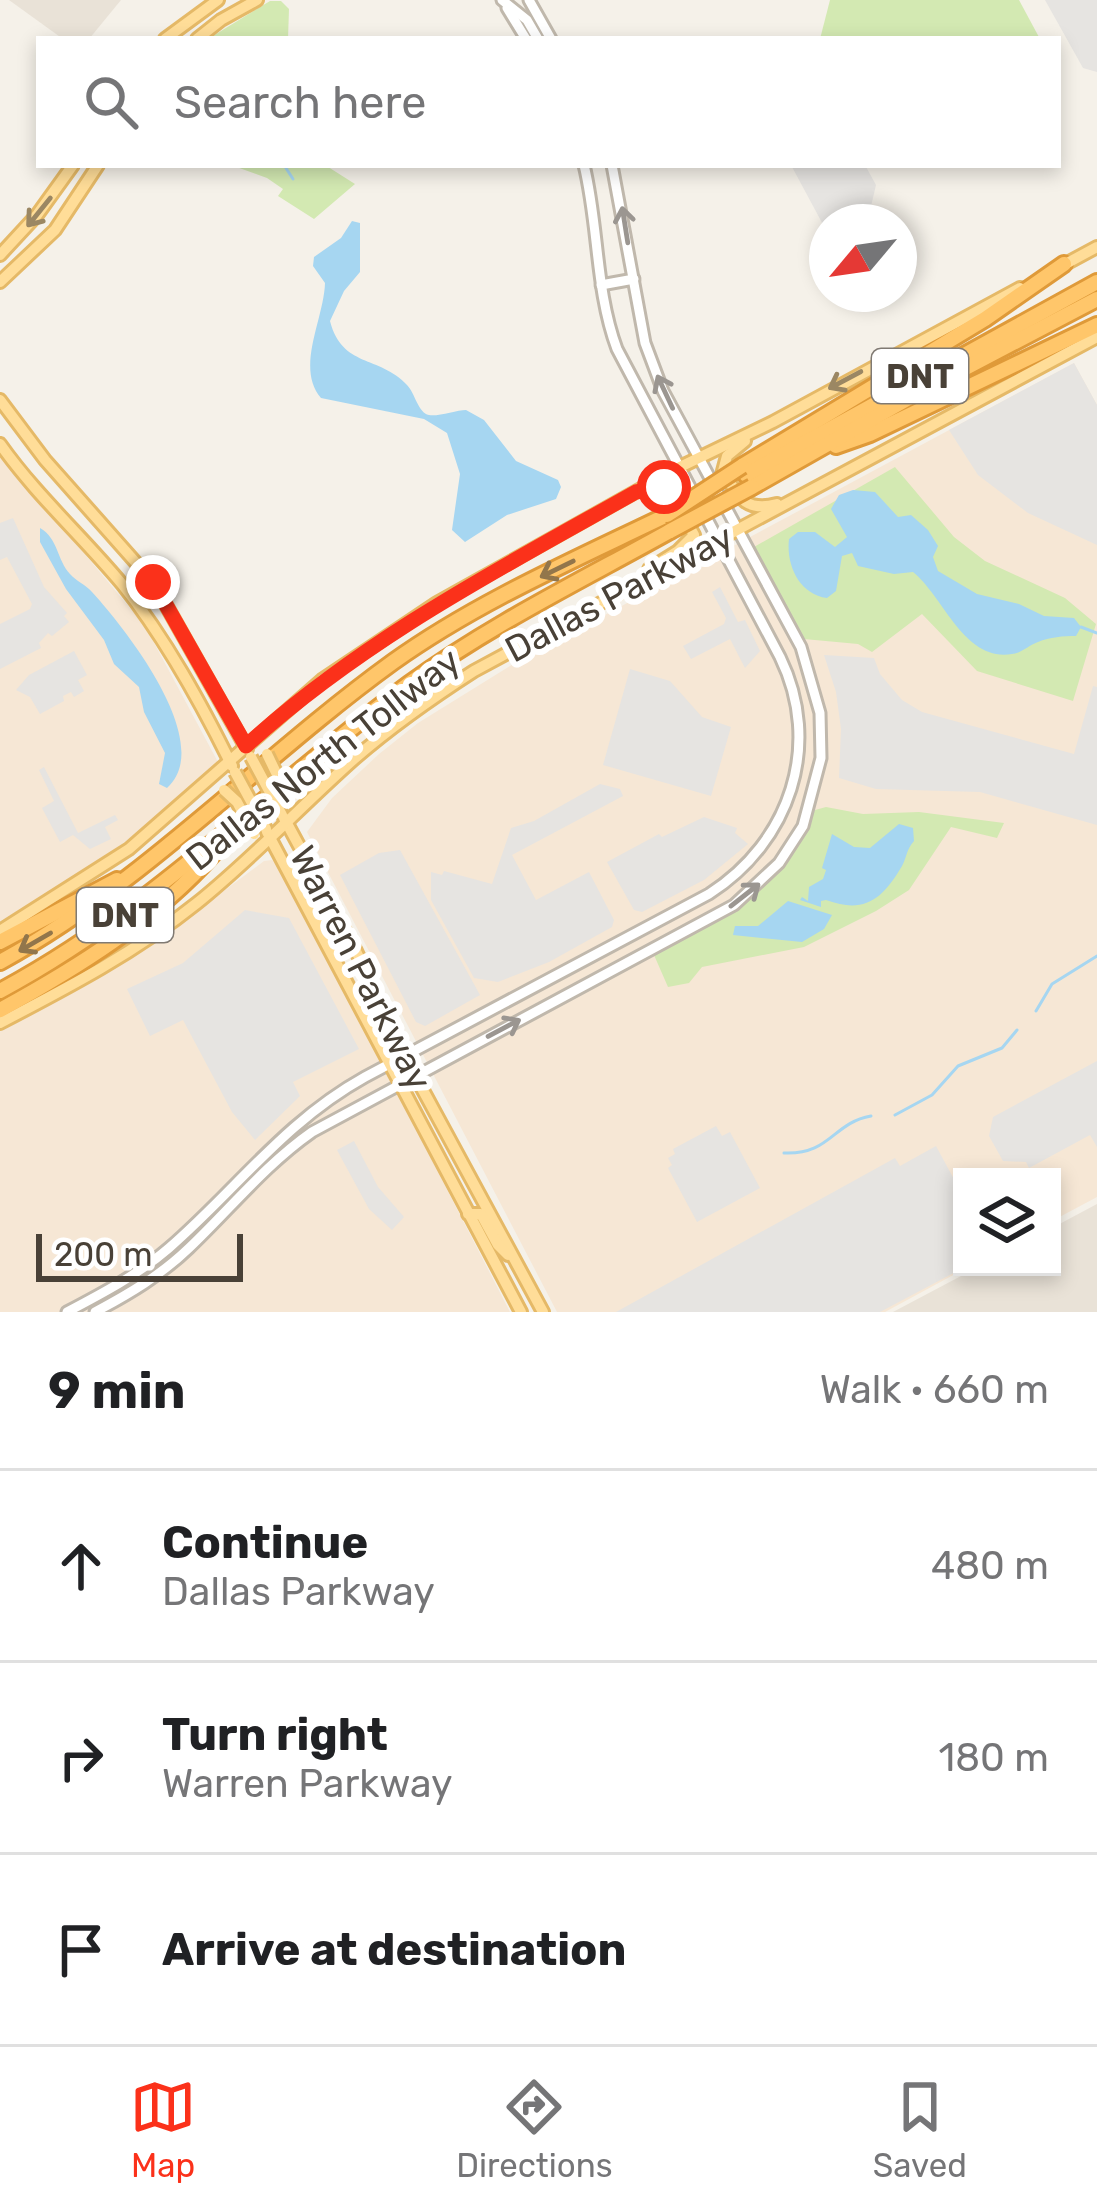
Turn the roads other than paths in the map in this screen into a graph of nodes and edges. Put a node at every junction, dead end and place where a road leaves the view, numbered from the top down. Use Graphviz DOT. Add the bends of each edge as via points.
graph roads {
  1 [pos="218,0"];
  2 [pos="257,0"];
  3 [pos="502,0"];
  4 [pos="529,0"];
  5 [pos="168,36"];
  6 [pos="201,36"];
  7 [pos="524,36"];
  8 [pos="536,36"];
  9 [pos="549,36"];
  10 [pos="71,168"];
  11 [pos="96,168"];
  12 [pos="584,168"];
  13 [pos="613,168"];
  14 [pos="1097,247"];
  15 [pos="0,254"];
  16 [pos="1064,264"];
  17 [pos="634,279"];
  18 [pos="1097,279"];
  19 [pos="0,282"];
  20 [pos="601,285"];
  21 [pos="1097,301"];
  22 [pos="1066,307"];
  23 [pos="1097,325"];
  24 [pos="1097,337"];
  25 [pos="0,400"];
  26 [pos="773,422"];
  27 [pos="0,444"];
  28 [pos="698,458"];
  29 [pos="803,458"];
  30 [pos="680,467"];
  31 [pos="747,476"];
  32 [pos="636,492"];
  33 [pos="791,501"];
  34 [pos="666,521"];
  35 [pos="737,530"];
  36 [pos="719,541"];
  37 [pos="602,603"];
  38 [pos="801,647"];
  39 [pos="780,657"];
  40 [pos="269,726"];
  41 [pos="248,752"];
  42 [pos="232,767"];
  43 [pos="328,784"];
  44 [pos="202,788"];
  45 [pos="284,818"];
  46 [pos="239,823"];
  47 [pos="263,834"];
  48 [pos="136,872"];
  49 [pos="295,883"];
  50 [pos="0,932"];
  51 [pos="634,934"];
  52 [pos="348,937"];
  53 [pos="0,942"];
  54 [pos="645,955"];
  55 [pos="0,962"];
  56 [pos="0,991"];
  57 [pos="0,1010"];
  58 [pos="0,1023"];
  59 [pos="406,1057"];
  60 [pos="389,1065"];
  61 [pos="416,1076"];
  62 [pos="400,1084"];
  63 [pos="259,1156"];
  64 [pos="269,1166"];
  65 [pos="468,1214"];
  66 [pos="515,1261"];
  67 [pos="134,1275"];
  68 [pos="111,1304"];
  69 [pos="68,1312"];
  70 [pos="95,1312"];
  71 [pos="521,1312"];
  72 [pos="543,1312"];
  1 -- 5 [label="main road"];
  2 -- 6 [label="main road"];
  3 -- 7 [label="street"];
  3 -- 8 [label="street"];
  4 -- 9 [label="street"];
  10 -- 15 [label="main road, one-way"];
  11 -- 19 [label="main road" via="55,230"];
  12 -- 20 [label="street"];
  17 -- 13 [label="street, one-way"];
  14 -- 16 [label="main road"];
  16 -- 26 [label="main road, one-way"];
  16 -- 31 [label="highway"];
  17 -- 20 [label="street"];
  28 -- 17 [label="street, one-way" via="645,343"];
  18 -- 22 [label="highway, Dallas North Tollway / DNT"];
  20 -- 30 [label="street" via="617,349"];
  21 -- 22 [label="highway"];
  22 -- 29 [label="highway, Dallas North Tollway / DNT"];
  22 -- 31 [label="highway, Dallas North Tollway / DNT"];
  23 -- 29 [label="highway"];
  24 -- 33 [label="main road, Dallas Parkway"];
  25 -- 41 [label="main road, Warren Parkway" via="153,582"];
  26 -- 28 [label="main road"];
  26 -- 33 [label="main road" via="727,455 723,471 748,506"];
  27 -- 42 [label="main road, Warren Parkway" via="151,624"];
  28 -- 30 [label="main road"];
  28 -- 35 [label="street"];
  29 -- 31 [label="highway, Dallas North Tollway / DNT"];
  30 -- 32 [label="main road"];
  30 -- 36 [label="street"];
  31 -- 34 [label="highway, Dallas North Tollway / DNT, bridge"];
  31 -- 34 [label="highway, bridge"];
  32 -- 37 [label="main road" via="668,487 694,535"];
  32 -- 40 [label="main road" via="437,603"];
  33 -- 35 [label="main road, Dallas Parkway"];
  34 -- 46 [label="highway, Dallas North Tollway / DNT" via="438,664"];
  34 -- 48 [label="highway, Dallas North Tollway / DNT, one-way" via="482,607 397,660"];
  35 -- 36 [label="main road, Dallas Parkway"];
  35 -- 38 [label="street"];
  36 -- 37 [label="main road, Dallas Parkway"];
  36 -- 39 [label="street"];
  37 -- 43 [label="main road, Dallas Parkway" via="412,711"];
  38 -- 39 [label="street"];
  54 -- 38 [label="street, one-way" via="753,891 803,826 823,743"];
  39 -- 51 [label="street" via="800,735 778,824 729,880"];
  40 -- 41 [label="main road"];
  40 -- 43 [label="main road, bridge" via="267,754 282,785 296,794"];
  41 -- 42 [label="main road"];
  41 -- 45 [label="main road, Warren Parkway, bridge"];
  42 -- 44 [label="main road"];
  42 -- 47 [label="main road, Warren Parkway, bridge"];
  43 -- 45 [label="main road, Dallas Parkway"];
  44 -- 47 [label="main road, bridge" via="224,790"];
  44 -- 50 [label="main road" via="112,861"];
  45 -- 47 [label="main road, Dallas Parkway"];
  45 -- 52 [label="main road, Warren Parkway"];
  46 -- 56 [label="highway, Dallas North Tollway / DNT" via="106,928"];
  46 -- 57 [label="highway" via="138,921"];
  47 -- 49 [label="main road, Warren Parkway"];
  47 -- 58 [label="main road" via="252,855 119,959"];
  48 -- 53 [label="highway"];
  48 -- 55 [label="highway, Dallas North Tollway / DNT, one-way"];
  49 -- 52 [label="main road" via="332,935"];
  49 -- 60 [label="main road, Warren Parkway"];
  51 -- 54 [label="street"];
  51 -- 59 [label="street"];
  52 -- 59 [label="main road, Warren Parkway"];
  61 -- 54 [label="street, one-way"];
  59 -- 60 [label="street"];
  59 -- 61 [label="main road, Warren Parkway"];
  60 -- 62 [label="main road, Warren Parkway"];
  60 -- 63 [label="street" via="329,1099"];
  61 -- 62 [label="street"];
  61 -- 66 [label="main road, Warren Parkway"];
  62 -- 64 [label="street" via="312,1132"];
  62 -- 65 [label="main road, Warren Parkway"];
  63 -- 64 [label="street"];
  63 -- 67 [label="street"];
  64 -- 68 [label="street" via="179,1257"];
  65 -- 66 [label="main road" via="481,1214"];
  65 -- 71 [label="main road, Warren Parkway"];
  66 -- 72 [label="main road, Warren Parkway"];
  67 -- 68 [label="street"];
  67 -- 69 [label="street"];
  68 -- 70 [label="street"];
}
